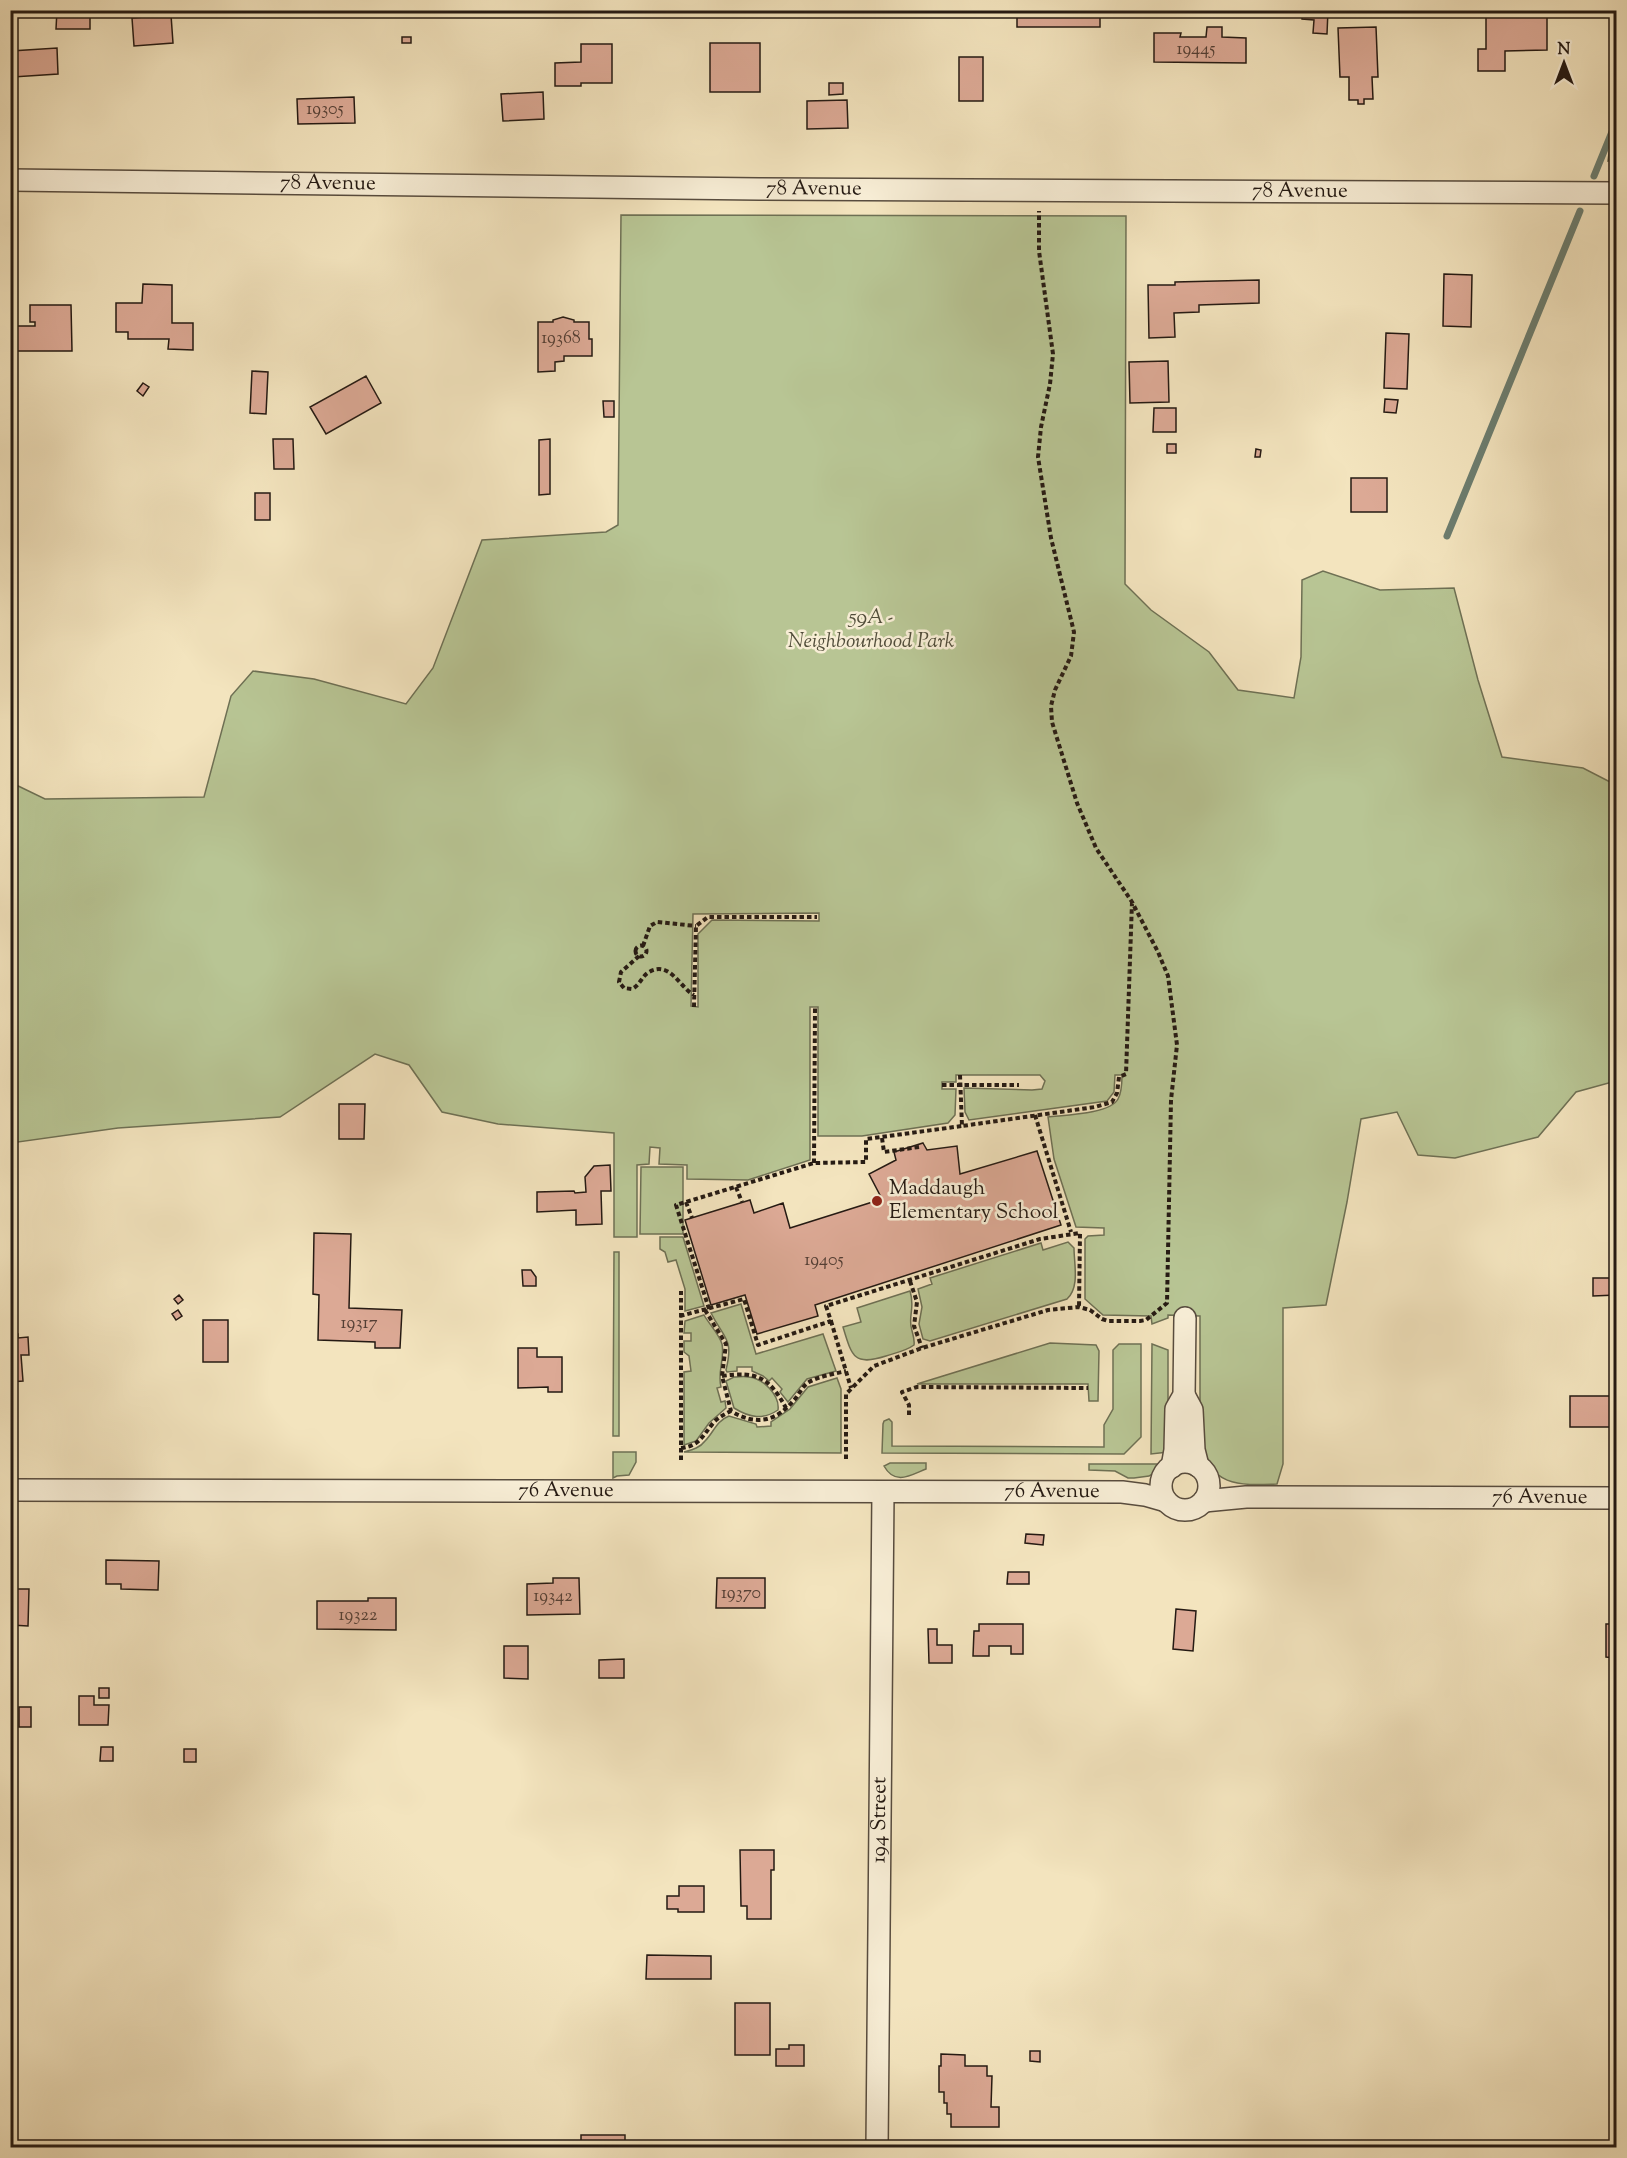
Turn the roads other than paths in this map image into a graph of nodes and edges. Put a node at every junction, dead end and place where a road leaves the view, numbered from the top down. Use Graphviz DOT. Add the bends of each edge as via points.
graph roads {
  1 [pos="10,180"];
  2 [pos="1617,194"];
  3 [pos="1185,1318"];
  4 [pos="1184,1395"];
  5 [pos="1166,1484"];
  6 [pos="1203,1484"];
  7 [pos="10,1490"];
  8 [pos="883,1492"];
  9 [pos="1617,1498"];
  10 [pos="877,2148"];
  1 -- 2 [label="street, 78 Avenue"];
  3 -- 4 [label="street"];
  4 -- 5 [label="street" via="1176,1409 1175,1450"];
  4 -- 6 [label="street" via="1192,1410 1194,1450"];
  5 -- 6 [label="street" via="1185,1462"];
  5 -- 6 [label="street" via="1176,1508 1182,1510 1194,1508"];
  5 -- 8 [label="street, 76 Avenue" via="1145,1495"];
  6 -- 9 [label="street, 76 Avenue" via="1246,1497"];
  7 -- 8 [label="street, 76 Avenue"];
  8 -- 10 [label="street, 194 Street"];
}
